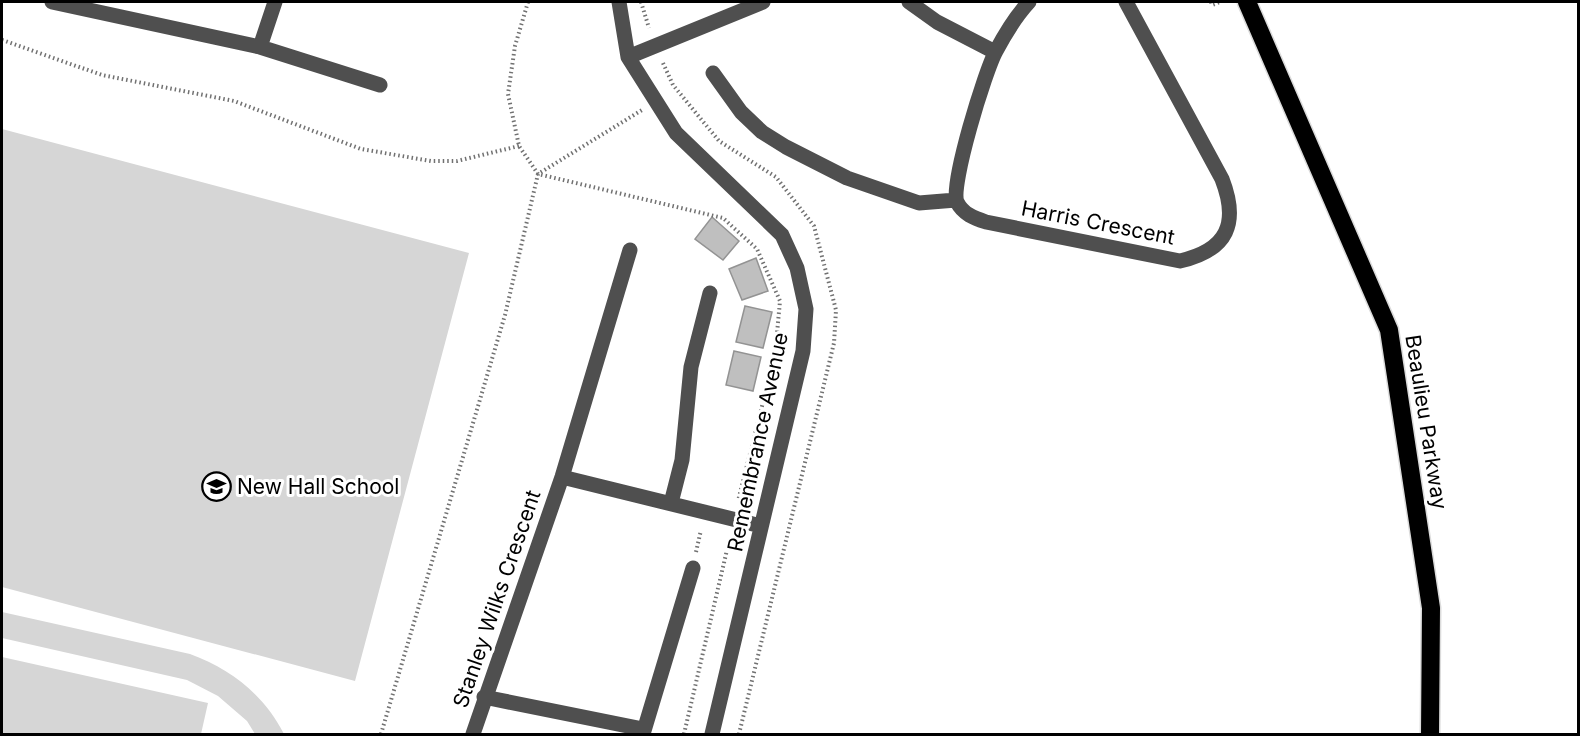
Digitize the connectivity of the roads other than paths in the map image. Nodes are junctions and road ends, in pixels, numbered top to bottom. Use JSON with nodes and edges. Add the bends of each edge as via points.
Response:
{"nodes":[{"id":1,"x":55,"y":2,"type":"edge"},
{"id":2,"x":275,"y":2,"type":"edge"},
{"id":3,"x":619,"y":2,"type":"edge"},
{"id":4,"x":763,"y":2,"type":"edge"},
{"id":5,"x":909,"y":2,"type":"edge"},
{"id":6,"x":1029,"y":2,"type":"edge"},
{"id":7,"x":1126,"y":2,"type":"edge"},
{"id":8,"x":1247,"y":2,"type":"edge"},
{"id":9,"x":261,"y":47,"type":"junction"},
{"id":10,"x":995,"y":52,"type":"junction"},
{"id":11,"x":628,"y":57,"type":"junction"},
{"id":12,"x":713,"y":73,"type":"dead end"},
{"id":13,"x":380,"y":85,"type":"dead end"},
{"id":14,"x":956,"y":200,"type":"junction"},
{"id":15,"x":630,"y":250,"type":"dead end"},
{"id":16,"x":710,"y":292,"type":"dead end"},
{"id":17,"x":562,"y":477,"type":"junction"},
{"id":18,"x":671,"y":503,"type":"junction"},
{"id":19,"x":761,"y":526,"type":"junction"},
{"id":20,"x":693,"y":568,"type":"road end"},
{"id":21,"x":484,"y":697,"type":"junction"},
{"id":22,"x":643,"y":732,"type":"edge"},
{"id":23,"x":473,"y":735,"type":"edge"},
{"id":24,"x":712,"y":735,"type":"edge"},
{"id":25,"x":1430,"y":735,"type":"edge"}],
"edges":[{"from":1,"to":9,"type":"street"},
{"from":2,"to":9,"type":"street"},
{"from":3,"to":11,"type":"street","name":"Remembrance Avenue"},
{"from":4,"to":11,"type":"street"},
{"from":5,"to":10,"type":"street","via":[[937,22]]},
{"from":6,"to":10,"type":"street"},
{"from":7,"to":14,"type":"street","name":"Harris Crescent","via":[[1231,201],[1223,237],[1214,249],[1180,261],[986,222],[964,212]]},
{"from":8,"to":25,"type":"highway","name":"Beaulieu Parkway","via":[[1389,330],[1431,608]]},
{"from":9,"to":13,"type":"street"},
{"from":10,"to":14,"type":"street","via":[[979,94]]},
{"from":11,"to":19,"type":"street","name":"Remembrance Avenue","via":[[676,133],[783,235],[797,268],[806,309],[803,351]]},
{"from":12,"to":14,"type":"street","via":[[741,112],[786,147],[847,177],[920,203]]},
{"from":15,"to":17,"type":"street","name":"Stanley Wilks Crescent"},
{"from":16,"to":18,"type":"street","via":[[691,367],[682,460]]},
{"from":17,"to":18,"type":"street","name":"Stanley Wilks Crescent"},
{"from":17,"to":21,"type":"street","name":"Stanley Wilks Crescent"},
{"from":18,"to":19,"type":"street","name":"Stanley Wilks Crescent"},
{"from":19,"to":24,"type":"street","name":"Remembrance Avenue"},
{"from":20,"to":22,"type":"street"},
{"from":21,"to":22,"type":"street"},
{"from":21,"to":23,"type":"street","name":"Stanley Wilks Crescent"}]}
